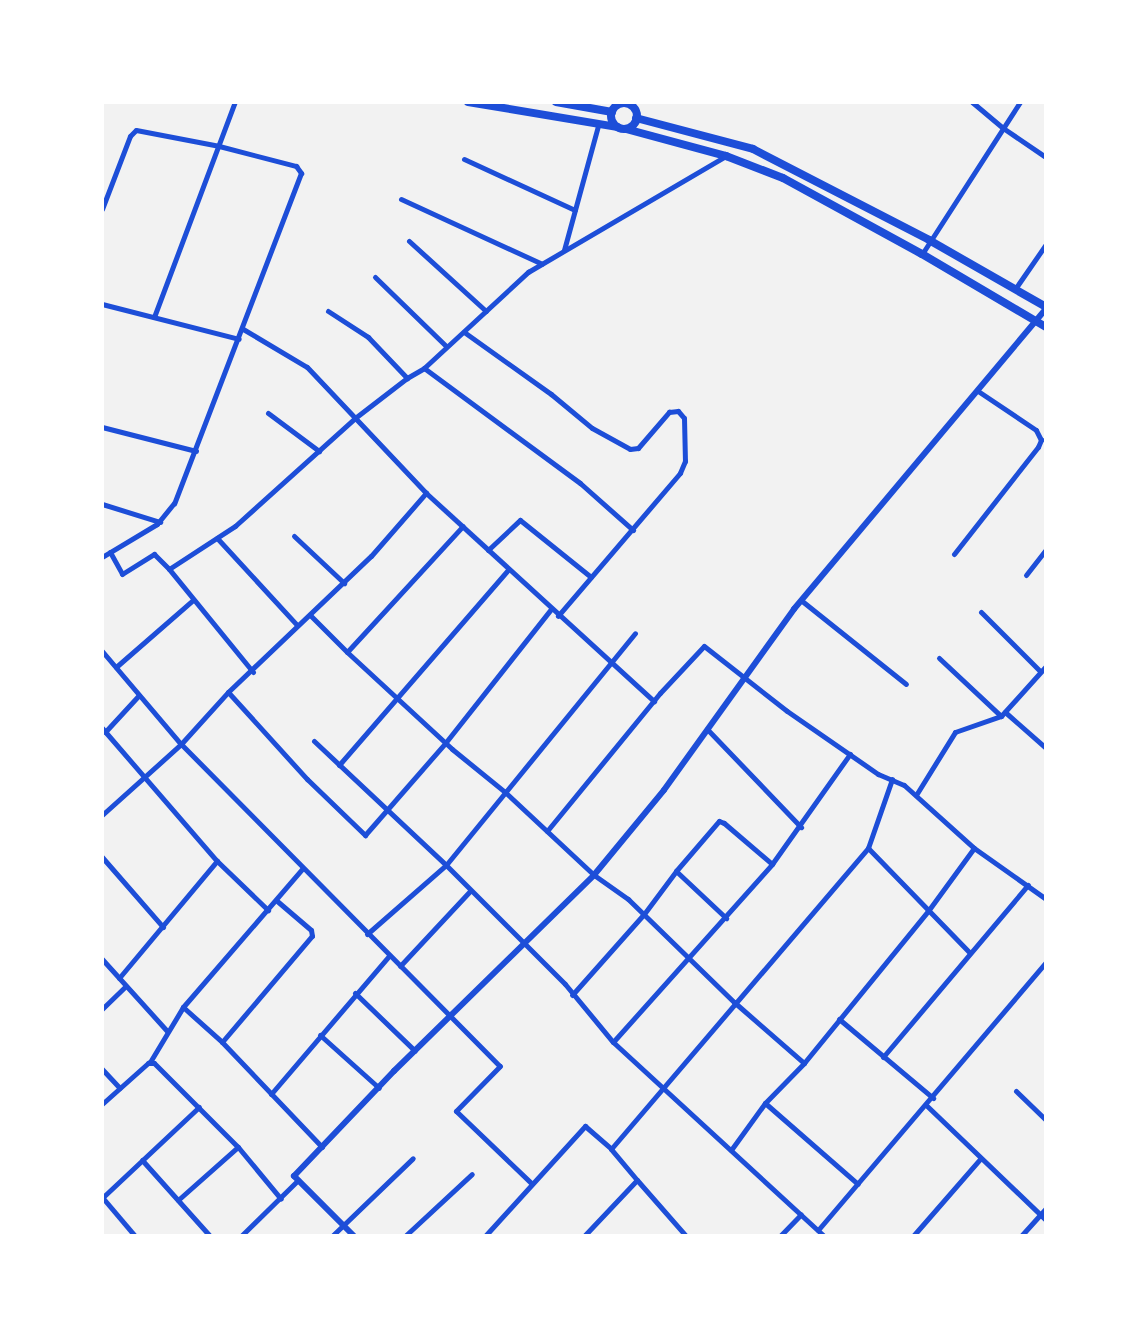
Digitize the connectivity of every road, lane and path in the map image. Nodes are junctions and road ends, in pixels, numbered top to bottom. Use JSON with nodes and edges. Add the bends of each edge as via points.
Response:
{"nodes":[{"id":1,"x":235,"y":102,"type":"edge"},
{"id":2,"x":468,"y":102,"type":"edge"},
{"id":3,"x":556,"y":102,"type":"edge"},
{"id":4,"x":972,"y":102,"type":"edge"},
{"id":5,"x":1020,"y":102,"type":"edge"},
{"id":6,"x":625,"y":103,"type":"edge"},
{"id":7,"x":612,"y":112,"type":"junction"},
{"id":8,"x":636,"y":118,"type":"junction"},
{"id":9,"x":598,"y":126,"type":"junction"},
{"id":10,"x":622,"y":128,"type":"junction"},
{"id":11,"x":1003,"y":128,"type":"junction"},
{"id":12,"x":219,"y":146,"type":"junction"},
{"id":13,"x":726,"y":156,"type":"junction"},
{"id":14,"x":1044,"y":156,"type":"dead end"},
{"id":15,"x":464,"y":159,"type":"dead end"},
{"id":16,"x":401,"y":199,"type":"dead end"},
{"id":17,"x":102,"y":209,"type":"edge"},
{"id":18,"x":575,"y":210,"type":"junction"},
{"id":19,"x":929,"y":240,"type":"junction"},
{"id":20,"x":409,"y":241,"type":"dead end"},
{"id":21,"x":1046,"y":244,"type":"edge"},
{"id":22,"x":564,"y":250,"type":"junction"},
{"id":23,"x":922,"y":254,"type":"junction"},
{"id":24,"x":542,"y":264,"type":"junction"},
{"id":25,"x":971,"y":264,"type":"junction"},
{"id":26,"x":375,"y":277,"type":"dead end"},
{"id":27,"x":964,"y":278,"type":"junction"},
{"id":28,"x":1014,"y":289,"type":"junction"},
{"id":29,"x":102,"y":304,"type":"edge"},
{"id":30,"x":1046,"y":308,"type":"edge"},
{"id":31,"x":328,"y":311,"type":"dead end"},
{"id":32,"x":486,"y":311,"type":"junction"},
{"id":33,"x":154,"y":317,"type":"junction"},
{"id":34,"x":1037,"y":322,"type":"junction"},
{"id":35,"x":1046,"y":327,"type":"edge"},
{"id":36,"x":243,"y":329,"type":"junction"},
{"id":37,"x":464,"y":333,"type":"junction"},
{"id":38,"x":239,"y":339,"type":"junction"},
{"id":39,"x":446,"y":346,"type":"junction"},
{"id":40,"x":424,"y":368,"type":"junction"},
{"id":41,"x":407,"y":378,"type":"junction"},
{"id":42,"x":978,"y":391,"type":"junction"},
{"id":43,"x":268,"y":413,"type":"dead end"},
{"id":44,"x":355,"y":418,"type":"junction"},
{"id":45,"x":102,"y":427,"type":"edge"},
{"id":46,"x":196,"y":451,"type":"junction"},
{"id":47,"x":319,"y":451,"type":"junction"},
{"id":48,"x":426,"y":493,"type":"junction"},
{"id":49,"x":102,"y":504,"type":"edge"},
{"id":50,"x":160,"y":522,"type":"junction"},
{"id":51,"x":463,"y":526,"type":"junction"},
{"id":52,"x":633,"y":530,"type":"junction"},
{"id":53,"x":294,"y":536,"type":"dead end"},
{"id":54,"x":217,"y":538,"type":"junction"},
{"id":55,"x":1046,"y":549,"type":"edge"},
{"id":56,"x":488,"y":550,"type":"junction"},
{"id":57,"x":954,"y":554,"type":"dead end"},
{"id":58,"x":111,"y":555,"type":"junction"},
{"id":59,"x":102,"y":557,"type":"edge"},
{"id":60,"x":169,"y":569,"type":"junction"},
{"id":61,"x":509,"y":569,"type":"junction"},
{"id":62,"x":1026,"y":575,"type":"dead end"},
{"id":63,"x":591,"y":577,"type":"junction"},
{"id":64,"x":344,"y":583,"type":"junction"},
{"id":65,"x":192,"y":601,"type":"junction"},
{"id":66,"x":802,"y":601,"type":"junction"},
{"id":67,"x":551,"y":609,"type":"junction"},
{"id":68,"x":981,"y":612,"type":"dead end"},
{"id":69,"x":310,"y":615,"type":"junction"},
{"id":70,"x":558,"y":616,"type":"junction"},
{"id":71,"x":297,"y":625,"type":"junction"},
{"id":72,"x":635,"y":633,"type":"dead end"},
{"id":73,"x":102,"y":651,"type":"edge"},
{"id":74,"x":346,"y":652,"type":"junction"},
{"id":75,"x":939,"y":658,"type":"dead end"},
{"id":76,"x":609,"y":662,"type":"junction"},
{"id":77,"x":1046,"y":666,"type":"edge"},
{"id":78,"x":116,"y":667,"type":"junction"},
{"id":79,"x":1040,"y":671,"type":"junction"},
{"id":80,"x":253,"y":672,"type":"junction"},
{"id":81,"x":745,"y":676,"type":"junction"},
{"id":82,"x":906,"y":684,"type":"dead end"},
{"id":83,"x":228,"y":692,"type":"junction"},
{"id":84,"x":139,"y":695,"type":"junction"},
{"id":85,"x":397,"y":698,"type":"junction"},
{"id":86,"x":654,"y":701,"type":"junction"},
{"id":87,"x":1003,"y":714,"type":"junction"},
{"id":88,"x":707,"y":729,"type":"junction"},
{"id":89,"x":104,"y":730,"type":"edge"},
{"id":90,"x":314,"y":741,"type":"dead end"},
{"id":91,"x":446,"y":742,"type":"junction"},
{"id":92,"x":181,"y":744,"type":"junction"},
{"id":93,"x":1046,"y":748,"type":"edge"},
{"id":94,"x":850,"y":754,"type":"junction"},
{"id":95,"x":339,"y":765,"type":"junction"},
{"id":96,"x":144,"y":777,"type":"junction"},
{"id":97,"x":892,"y":779,"type":"junction"},
{"id":98,"x":505,"y":792,"type":"junction"},
{"id":99,"x":916,"y":795,"type":"junction"},
{"id":100,"x":388,"y":809,"type":"junction"},
{"id":101,"x":102,"y":815,"type":"edge"},
{"id":102,"x":801,"y":827,"type":"junction"},
{"id":103,"x":547,"y":831,"type":"junction"},
{"id":104,"x":868,"y":848,"type":"junction"},
{"id":105,"x":974,"y":848,"type":"junction"},
{"id":106,"x":102,"y":857,"type":"edge"},
{"id":107,"x":217,"y":861,"type":"junction"},
{"id":108,"x":772,"y":864,"type":"junction"},
{"id":109,"x":446,"y":866,"type":"junction"},
{"id":110,"x":302,"y":869,"type":"junction"},
{"id":111,"x":675,"y":871,"type":"junction"},
{"id":112,"x":594,"y":875,"type":"junction"},
{"id":113,"x":1028,"y":885,"type":"junction"},
{"id":114,"x":470,"y":891,"type":"junction"},
{"id":115,"x":1046,"y":899,"type":"edge"},
{"id":116,"x":277,"y":901,"type":"junction"},
{"id":117,"x":268,"y":909,"type":"junction"},
{"id":118,"x":928,"y":911,"type":"junction"},
{"id":119,"x":644,"y":914,"type":"junction"},
{"id":120,"x":726,"y":918,"type":"junction"},
{"id":121,"x":163,"y":927,"type":"junction"},
{"id":122,"x":367,"y":934,"type":"junction"},
{"id":123,"x":525,"y":943,"type":"junction"},
{"id":124,"x":970,"y":953,"type":"junction"},
{"id":125,"x":389,"y":956,"type":"junction"},
{"id":126,"x":690,"y":958,"type":"junction"},
{"id":127,"x":102,"y":959,"type":"edge"},
{"id":128,"x":1046,"y":962,"type":"edge"},
{"id":129,"x":400,"y":966,"type":"junction"},
{"id":130,"x":119,"y":978,"type":"junction"},
{"id":131,"x":126,"y":986,"type":"junction"},
{"id":132,"x":355,"y":993,"type":"junction"},
{"id":133,"x":572,"y":995,"type":"junction"},
{"id":134,"x":734,"y":1002,"type":"junction"},
{"id":135,"x":183,"y":1007,"type":"junction"},
{"id":136,"x":102,"y":1009,"type":"edge"},
{"id":137,"x":449,"y":1016,"type":"junction"},
{"id":138,"x":839,"y":1019,"type":"junction"},
{"id":139,"x":167,"y":1031,"type":"junction"},
{"id":140,"x":320,"y":1035,"type":"junction"},
{"id":141,"x":222,"y":1042,"type":"junction"},
{"id":142,"x":612,"y":1042,"type":"junction"},
{"id":143,"x":415,"y":1051,"type":"junction"},
{"id":144,"x":883,"y":1057,"type":"junction"},
{"id":145,"x":150,"y":1062,"type":"junction"},
{"id":146,"x":804,"y":1063,"type":"junction"},
{"id":147,"x":102,"y":1069,"type":"edge"},
{"id":148,"x":120,"y":1088,"type":"junction"},
{"id":149,"x":379,"y":1088,"type":"junction"},
{"id":150,"x":663,"y":1090,"type":"junction"},
{"id":151,"x":1016,"y":1091,"type":"dead end"},
{"id":152,"x":271,"y":1094,"type":"junction"},
{"id":153,"x":933,"y":1098,"type":"junction"},
{"id":154,"x":102,"y":1104,"type":"edge"},
{"id":155,"x":765,"y":1104,"type":"junction"},
{"id":156,"x":926,"y":1105,"type":"junction"},
{"id":157,"x":199,"y":1107,"type":"junction"},
{"id":158,"x":1045,"y":1116,"type":"edge"},
{"id":159,"x":238,"y":1147,"type":"junction"},
{"id":160,"x":322,"y":1147,"type":"junction"},
{"id":161,"x":611,"y":1149,"type":"junction"},
{"id":162,"x":730,"y":1150,"type":"junction"},
{"id":163,"x":413,"y":1158,"type":"dead end"},
{"id":164,"x":980,"y":1159,"type":"junction"},
{"id":165,"x":142,"y":1160,"type":"junction"},
{"id":166,"x":472,"y":1174,"type":"dead end"},
{"id":167,"x":298,"y":1180,"type":"junction"},
{"id":168,"x":637,"y":1180,"type":"junction"},
{"id":169,"x":532,"y":1184,"type":"junction"},
{"id":170,"x":858,"y":1184,"type":"junction"},
{"id":171,"x":102,"y":1197,"type":"edge"},
{"id":172,"x":281,"y":1199,"type":"junction"},
{"id":173,"x":178,"y":1200,"type":"junction"},
{"id":174,"x":1046,"y":1208,"type":"edge"},
{"id":175,"x":801,"y":1214,"type":"junction"},
{"id":176,"x":1040,"y":1214,"type":"junction"},
{"id":177,"x":1046,"y":1220,"type":"edge"},
{"id":178,"x":343,"y":1225,"type":"junction"},
{"id":179,"x":818,"y":1230,"type":"junction"},
{"id":180,"x":682,"y":1235,"type":"edge"},
{"id":181,"x":135,"y":1236,"type":"edge"},
{"id":182,"x":210,"y":1236,"type":"edge"},
{"id":183,"x":241,"y":1236,"type":"edge"},
{"id":184,"x":332,"y":1236,"type":"edge"},
{"id":185,"x":354,"y":1236,"type":"edge"},
{"id":186,"x":405,"y":1236,"type":"edge"},
{"id":187,"x":484,"y":1236,"type":"edge"},
{"id":188,"x":584,"y":1236,"type":"edge"},
{"id":189,"x":780,"y":1236,"type":"edge"},
{"id":190,"x":824,"y":1236,"type":"edge"},
{"id":191,"x":913,"y":1236,"type":"edge"},
{"id":192,"x":1021,"y":1236,"type":"edge"}],
"edges":[{"from":1,"to":12,"type":"street"},
{"from":2,"to":9,"type":"highway"},
{"from":3,"to":7,"type":"highway"},
{"from":4,"to":11,"type":"street"},
{"from":5,"to":11,"type":"street"},
{"from":6,"to":7,"type":"highway"},
{"from":6,"to":8,"type":"highway","via":[[635,110]]},
{"from":7,"to":10,"type":"highway","via":[[612,121]]},
{"from":8,"to":10,"type":"highway","via":[[633,125]]},
{"from":8,"to":19,"type":"highway","via":[[753,149]]},
{"from":9,"to":10,"type":"highway"},
{"from":9,"to":18,"type":"street"},
{"from":10,"to":13,"type":"highway"},
{"from":11,"to":14,"type":"street"},
{"from":11,"to":19,"type":"street"},
{"from":12,"to":17,"type":"street","via":[[134,131]]},
{"from":12,"to":33,"type":"street"},
{"from":12,"to":36,"type":"street","via":[[296,166],[301,173]]},
{"from":13,"to":22,"type":"street"},
{"from":13,"to":23,"type":"highway","via":[[783,178]]},
{"from":15,"to":18,"type":"street"},
{"from":16,"to":24,"type":"street"},
{"from":18,"to":22,"type":"street"},
{"from":19,"to":23,"type":"street"},
{"from":19,"to":25,"type":"highway"},
{"from":20,"to":32,"type":"street"},
{"from":21,"to":28,"type":"street"},
{"from":22,"to":24,"type":"street"},
{"from":23,"to":27,"type":"highway"},
{"from":24,"to":32,"type":"street"},
{"from":25,"to":27,"type":"highway"},
{"from":25,"to":28,"type":"highway"},
{"from":26,"to":39,"type":"street"},
{"from":27,"to":34,"type":"highway"},
{"from":28,"to":30,"type":"highway"},
{"from":29,"to":33,"type":"street"},
{"from":30,"to":34,"type":"street"},
{"from":31,"to":41,"type":"street","via":[[368,337]]},
{"from":32,"to":37,"type":"street"},
{"from":33,"to":38,"type":"street"},
{"from":34,"to":35,"type":"highway"},
{"from":34,"to":42,"type":"street"},
{"from":36,"to":38,"type":"street"},
{"from":36,"to":44,"type":"street","via":[[307,367]]},
{"from":37,"to":39,"type":"street"},
{"from":37,"to":52,"type":"street","via":[[592,428],[630,449],[638,448],[669,412],[682,414],[683,467]]},
{"from":38,"to":46,"type":"street"},
{"from":39,"to":40,"type":"street"},
{"from":40,"to":41,"type":"street"},
{"from":40,"to":52,"type":"street","via":[[580,483]]},
{"from":41,"to":44,"type":"street"},
{"from":42,"to":57,"type":"street","via":[[1036,430],[1041,440]]},
{"from":42,"to":66,"type":"street"},
{"from":43,"to":47,"type":"street"},
{"from":44,"to":47,"type":"street"},
{"from":44,"to":48,"type":"street"},
{"from":45,"to":46,"type":"street"},
{"from":46,"to":50,"type":"street","via":[[174,503]]},
{"from":47,"to":54,"type":"street"},
{"from":48,"to":51,"type":"street"},
{"from":48,"to":64,"type":"street"},
{"from":49,"to":50,"type":"street"},
{"from":50,"to":58,"type":"street"},
{"from":51,"to":56,"type":"street"},
{"from":51,"to":74,"type":"street"},
{"from":52,"to":63,"type":"street"},
{"from":53,"to":64,"type":"street"},
{"from":54,"to":60,"type":"street"},
{"from":54,"to":71,"type":"street"},
{"from":55,"to":62,"type":"street"},
{"from":56,"to":61,"type":"street"},
{"from":56,"to":63,"type":"street","via":[[520,520]]},
{"from":58,"to":59,"type":"street"},
{"from":58,"to":60,"type":"street","via":[[122,574],[154,554]]},
{"from":60,"to":65,"type":"street"},
{"from":61,"to":67,"type":"street"},
{"from":61,"to":85,"type":"street"},
{"from":63,"to":70,"type":"street"},
{"from":64,"to":69,"type":"street"},
{"from":65,"to":78,"type":"street"},
{"from":65,"to":80,"type":"street"},
{"from":66,"to":81,"type":"street"},
{"from":66,"to":82,"type":"street"},
{"from":67,"to":70,"type":"street"},
{"from":67,"to":91,"type":"street"},
{"from":68,"to":79,"type":"street"},
{"from":69,"to":71,"type":"street"},
{"from":69,"to":74,"type":"street"},
{"from":70,"to":76,"type":"street"},
{"from":71,"to":80,"type":"street"},
{"from":72,"to":76,"type":"street"},
{"from":73,"to":78,"type":"street"},
{"from":74,"to":85,"type":"street"},
{"from":75,"to":87,"type":"street"},
{"from":76,"to":86,"type":"street"},
{"from":76,"to":98,"type":"street"},
{"from":77,"to":79,"type":"street"},
{"from":78,"to":84,"type":"street"},
{"from":79,"to":87,"type":"street"},
{"from":80,"to":83,"type":"street"},
{"from":81,"to":86,"type":"street","via":[[704,646]]},
{"from":81,"to":88,"type":"street"},
{"from":81,"to":94,"type":"street","via":[[787,711]]},
{"from":83,"to":92,"type":"street"},
{"from":83,"to":100,"type":"street","via":[[307,779],[365,835]]},
{"from":84,"to":89,"type":"street"},
{"from":84,"to":92,"type":"street"},
{"from":85,"to":91,"type":"street"},
{"from":85,"to":95,"type":"street"},
{"from":86,"to":103,"type":"street"},
{"from":87,"to":93,"type":"street"},
{"from":87,"to":99,"type":"street","via":[[955,732]]},
{"from":88,"to":102,"type":"street"},
{"from":88,"to":112,"type":"street","via":[[664,790]]},
{"from":89,"to":96,"type":"street"},
{"from":90,"to":95,"type":"street"},
{"from":91,"to":98,"type":"street"},
{"from":91,"to":100,"type":"street"},
{"from":92,"to":96,"type":"street"},
{"from":92,"to":110,"type":"street"},
{"from":94,"to":97,"type":"street"},
{"from":94,"to":102,"type":"street"},
{"from":95,"to":100,"type":"street"},
{"from":96,"to":101,"type":"street"},
{"from":96,"to":107,"type":"street"},
{"from":97,"to":99,"type":"street"},
{"from":97,"to":104,"type":"street"},
{"from":98,"to":103,"type":"street"},
{"from":98,"to":109,"type":"street"},
{"from":99,"to":105,"type":"street"},
{"from":100,"to":109,"type":"street"},
{"from":102,"to":108,"type":"street"},
{"from":103,"to":112,"type":"street"},
{"from":104,"to":118,"type":"street"},
{"from":104,"to":134,"type":"street"},
{"from":105,"to":113,"type":"street"},
{"from":105,"to":118,"type":"street"},
{"from":106,"to":121,"type":"street"},
{"from":107,"to":117,"type":"street"},
{"from":107,"to":121,"type":"street"},
{"from":108,"to":111,"type":"street","via":[[719,822]]},
{"from":108,"to":120,"type":"street"},
{"from":109,"to":114,"type":"street"},
{"from":109,"to":122,"type":"street"},
{"from":110,"to":116,"type":"street"},
{"from":110,"to":122,"type":"street"},
{"from":111,"to":119,"type":"street"},
{"from":111,"to":120,"type":"street"},
{"from":112,"to":119,"type":"street"},
{"from":112,"to":123,"type":"street"},
{"from":113,"to":115,"type":"street"},
{"from":113,"to":124,"type":"street"},
{"from":114,"to":123,"type":"street"},
{"from":114,"to":129,"type":"street"},
{"from":116,"to":117,"type":"street"},
{"from":116,"to":141,"type":"street","via":[[312,936]]},
{"from":117,"to":135,"type":"street"},
{"from":118,"to":124,"type":"street"},
{"from":118,"to":138,"type":"street"},
{"from":119,"to":126,"type":"street"},
{"from":119,"to":133,"type":"street"},
{"from":120,"to":126,"type":"street"},
{"from":121,"to":130,"type":"street"},
{"from":122,"to":125,"type":"street"},
{"from":123,"to":133,"type":"street"},
{"from":123,"to":137,"type":"street"},
{"from":124,"to":144,"type":"street"},
{"from":125,"to":129,"type":"street"},
{"from":125,"to":132,"type":"street"},
{"from":126,"to":134,"type":"street"},
{"from":126,"to":142,"type":"street"},
{"from":127,"to":130,"type":"street"},
{"from":128,"to":153,"type":"street"},
{"from":129,"to":137,"type":"street"},
{"from":130,"to":131,"type":"street"},
{"from":131,"to":136,"type":"street"},
{"from":131,"to":139,"type":"street"},
{"from":132,"to":140,"type":"street"},
{"from":132,"to":143,"type":"street"},
{"from":133,"to":142,"type":"street"},
{"from":134,"to":146,"type":"street"},
{"from":134,"to":150,"type":"street"},
{"from":135,"to":139,"type":"street"},
{"from":135,"to":141,"type":"street"},
{"from":137,"to":143,"type":"street"},
{"from":137,"to":169,"type":"street","via":[[500,1066],[456,1111]]},
{"from":138,"to":144,"type":"street"},
{"from":138,"to":146,"type":"street"},
{"from":139,"to":145,"type":"street"},
{"from":140,"to":149,"type":"street"},
{"from":140,"to":152,"type":"street"},
{"from":141,"to":152,"type":"street"},
{"from":142,"to":150,"type":"street"},
{"from":143,"to":149,"type":"street"},
{"from":144,"to":153,"type":"street"},
{"from":145,"to":148,"type":"street"},
{"from":145,"to":157,"type":"street"},
{"from":146,"to":155,"type":"street"},
{"from":147,"to":148,"type":"street"},
{"from":148,"to":154,"type":"street"},
{"from":149,"to":160,"type":"street"},
{"from":150,"to":161,"type":"street"},
{"from":150,"to":162,"type":"street"},
{"from":151,"to":158,"type":"street"},
{"from":152,"to":160,"type":"street"},
{"from":153,"to":156,"type":"street"},
{"from":155,"to":162,"type":"street"},
{"from":155,"to":170,"type":"street"},
{"from":156,"to":164,"type":"street"},
{"from":156,"to":170,"type":"street"},
{"from":157,"to":159,"type":"street"},
{"from":157,"to":165,"type":"street"},
{"from":159,"to":172,"type":"street"},
{"from":159,"to":173,"type":"street"},
{"from":160,"to":167,"type":"street","via":[[294,1176]]},
{"from":161,"to":168,"type":"street"},
{"from":161,"to":169,"type":"street","via":[[585,1126]]},
{"from":162,"to":175,"type":"street"},
{"from":163,"to":178,"type":"street"},
{"from":164,"to":176,"type":"street"},
{"from":164,"to":191,"type":"street"},
{"from":165,"to":171,"type":"street"},
{"from":165,"to":173,"type":"street"},
{"from":166,"to":186,"type":"street"},
{"from":167,"to":172,"type":"street"},
{"from":167,"to":178,"type":"street"},
{"from":168,"to":180,"type":"street"},
{"from":168,"to":188,"type":"street"},
{"from":169,"to":187,"type":"street"},
{"from":170,"to":179,"type":"street"},
{"from":171,"to":181,"type":"street"},
{"from":172,"to":183,"type":"street"},
{"from":173,"to":182,"type":"street"},
{"from":174,"to":176,"type":"street"},
{"from":175,"to":179,"type":"street"},
{"from":175,"to":189,"type":"street"},
{"from":176,"to":177,"type":"street"},
{"from":176,"to":192,"type":"street"},
{"from":178,"to":184,"type":"street"},
{"from":178,"to":185,"type":"street"},
{"from":179,"to":190,"type":"street"}]}
